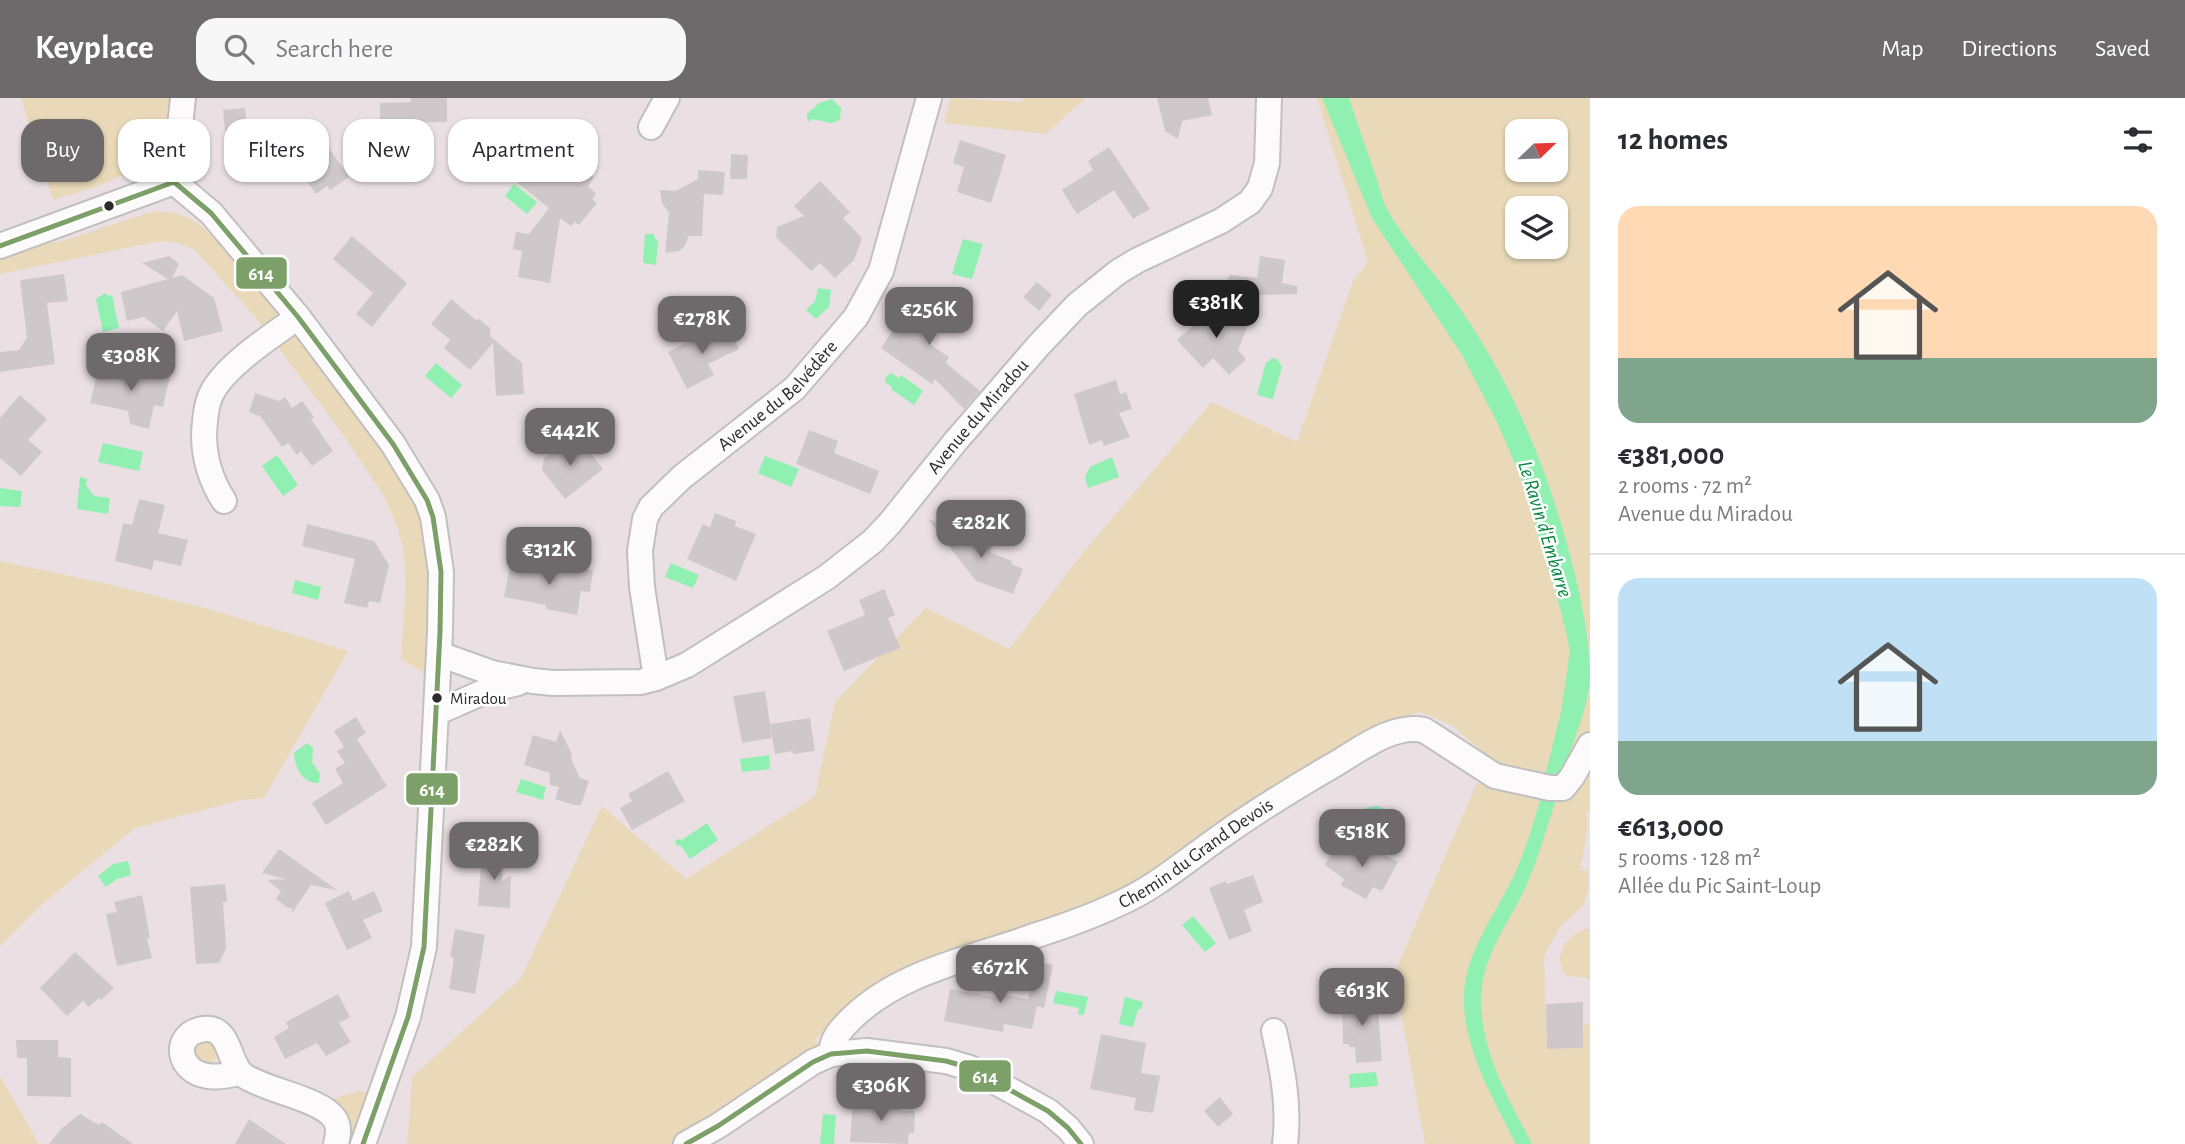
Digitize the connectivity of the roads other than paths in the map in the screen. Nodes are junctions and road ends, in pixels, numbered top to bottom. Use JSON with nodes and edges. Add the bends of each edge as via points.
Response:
{"nodes":[{"id":1,"x":183,"y":98,"type":"edge"},
{"id":2,"x":667,"y":98,"type":"edge"},
{"id":3,"x":929,"y":98,"type":"edge"},
{"id":4,"x":1269,"y":98,"type":"edge"},
{"id":5,"x":181,"y":119,"type":"edge"},
{"id":6,"x":651,"y":127,"type":"dead end"},
{"id":7,"x":174,"y":182,"type":"joint"},
{"id":8,"x":0,"y":246,"type":"edge"},
{"id":9,"x":298,"y":317,"type":"junction"},
{"id":10,"x":224,"y":501,"type":"dead end"},
{"id":11,"x":439,"y":654,"type":"junction"},
{"id":12,"x":656,"y":678,"type":"junction"},
{"id":13,"x":533,"y":681,"type":"junction"},
{"id":14,"x":436,"y":713,"type":"junction"},
{"id":15,"x":1590,"y":745,"type":"edge"},
{"id":16,"x":1274,"y":1031,"type":"dead end"},
{"id":17,"x":831,"y":1054,"type":"junction"},
{"id":18,"x":239,"y":1073,"type":"dead end"},
{"id":19,"x":376,"y":1110,"type":"junction"},
{"id":20,"x":336,"y":1144,"type":"edge"},
{"id":21,"x":363,"y":1144,"type":"edge"},
{"id":22,"x":383,"y":1144,"type":"edge"},
{"id":23,"x":686,"y":1144,"type":"edge"},
{"id":24,"x":1081,"y":1144,"type":"edge"},
{"id":25,"x":1285,"y":1144,"type":"edge"}],
"edges":[{"from":1,"to":5,"type":"street"},
{"from":2,"to":6,"type":"street"},
{"from":3,"to":12,"type":"street","name":"Avenue du Belvédère","via":[[881,271],[856,317],[795,388],[682,477],[645,519],[640,551],[642,587]]},
{"from":4,"to":12,"type":"street","name":"Avenue du Miradou","via":[[1267,163],[1260,188],[1250,202],[1221,221],[1138,260],[1096,288],[1039,345],[873,541],[827,577],[687,665]]},
{"from":7,"to":8,"type":"street"},
{"from":7,"to":9,"type":"street","via":[[211,213]]},
{"from":9,"to":10,"type":"street","via":[[234,366],[209,398],[205,451]]},
{"from":9,"to":11,"type":"street","via":[[393,444],[427,500],[439,553]]},
{"from":11,"to":13,"type":"street","name":"Avenue du Miradou","via":[[492,673]]},
{"from":11,"to":14,"type":"street"},
{"from":12,"to":13,"type":"street","name":"Avenue du Miradou","via":[[626,683]]},
{"from":13,"to":14,"type":"street","name":"Avenue du Miradou","via":[[500,685]]},
{"from":14,"to":19,"type":"street","via":[[423,954],[408,1017]]},
{"from":15,"to":17,"type":"street","name":"Chemin du Grand Devois","via":[[1563,788],[1549,788],[1495,776],[1424,730],[1397,731],[1261,808],[1133,897],[900,984],[858,1012],[838,1032]]},
{"from":16,"to":25,"type":"street","via":[[1286,1107]]},
{"from":17,"to":23,"type":"street"},
{"from":17,"to":24,"type":"street","via":[[867,1051],[970,1068],[1048,1111]]},
{"from":18,"to":20,"type":"street","via":[[326,1110],[338,1125]]},
{"from":19,"to":21,"type":"street"},
{"from":19,"to":22,"type":"street","via":[[383,1122]]}]}
